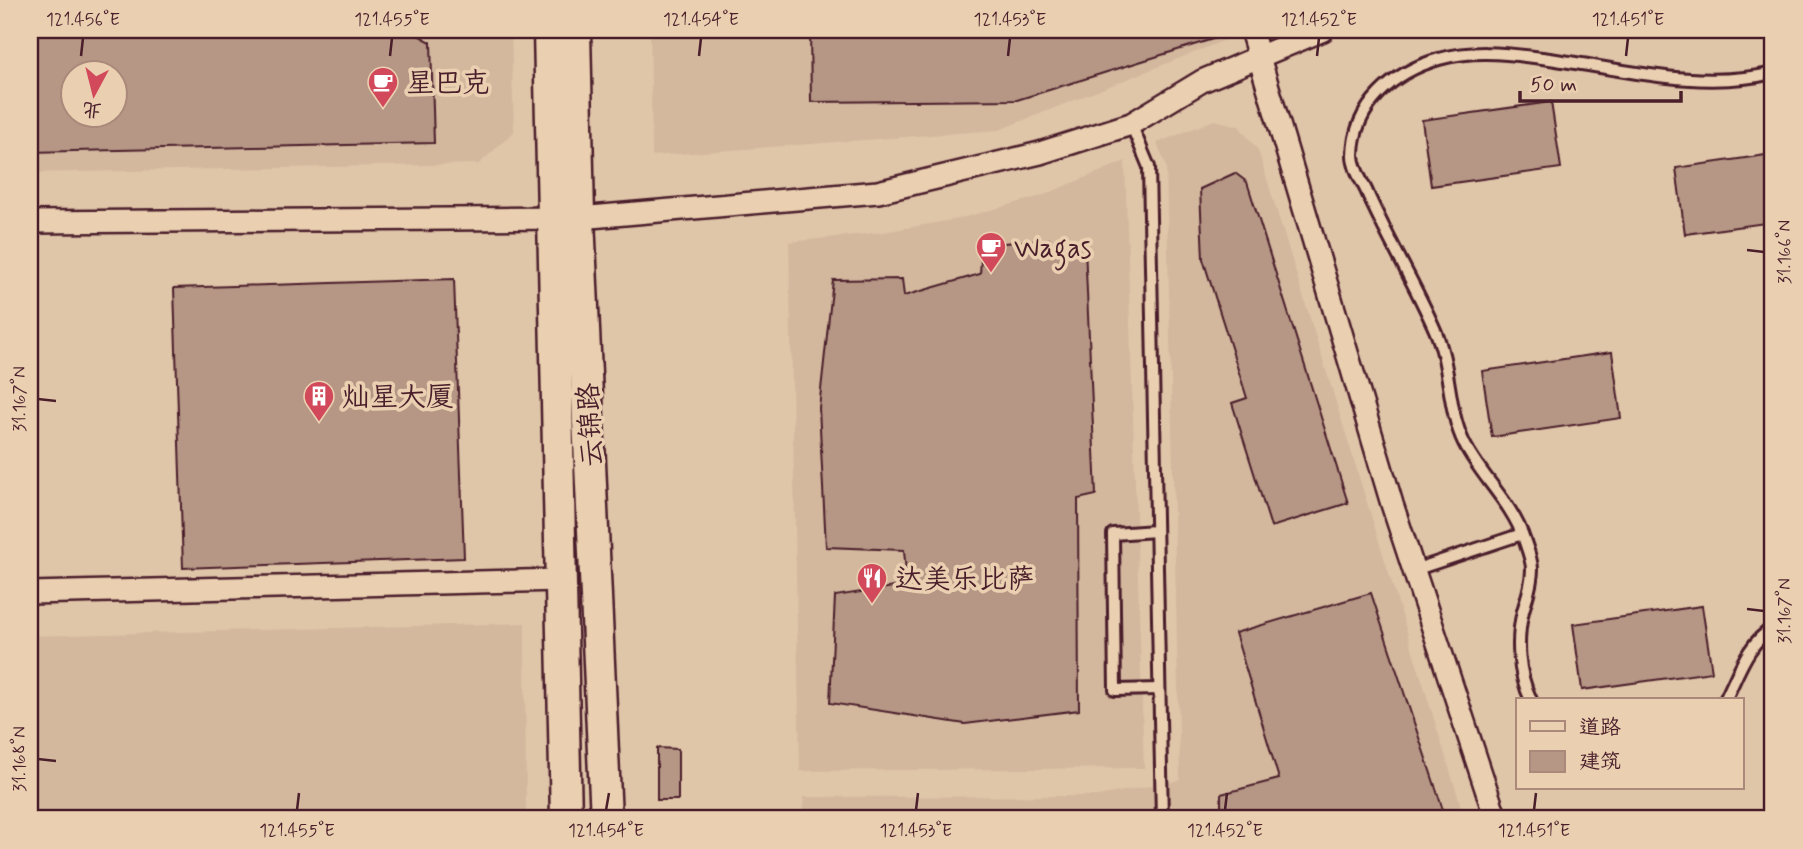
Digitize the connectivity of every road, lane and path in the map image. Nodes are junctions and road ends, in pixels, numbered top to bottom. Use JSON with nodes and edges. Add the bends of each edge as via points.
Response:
{"nodes":[{"id":1,"x":549,"y":30,"type":"edge"},
{"id":2,"x":575,"y":30,"type":"edge"},
{"id":3,"x":1251,"y":30,"type":"edge"},
{"id":4,"x":1323,"y":30,"type":"edge"},
{"id":5,"x":1258,"y":56,"type":"junction"},
{"id":6,"x":1773,"y":73,"type":"edge"},
{"id":7,"x":1132,"y":124,"type":"junction"},
{"id":8,"x":566,"y":218,"type":"junction"},
{"id":9,"x":30,"y":222,"type":"edge"},
{"id":10,"x":1156,"y":531,"type":"junction"},
{"id":11,"x":1522,"y":534,"type":"junction"},
{"id":12,"x":1414,"y":570,"type":"junction"},
{"id":13,"x":561,"y":580,"type":"junction"},
{"id":14,"x":30,"y":593,"type":"edge"},
{"id":15,"x":1773,"y":628,"type":"edge"},
{"id":16,"x":1159,"y":689,"type":"junction"},
{"id":17,"x":1530,"y":698,"type":"edge"},
{"id":18,"x":1726,"y":698,"type":"edge"},
{"id":19,"x":566,"y":819,"type":"edge"},
{"id":20,"x":606,"y":819,"type":"edge"},
{"id":21,"x":1162,"y":819,"type":"edge"},
{"id":22,"x":1496,"y":819,"type":"edge"}],
"edges":[{"from":1,"to":8,"type":"main road","name":"云锦路"},
{"from":2,"to":8,"type":"main road","name":"云锦路"},
{"from":3,"to":5,"type":"street"},
{"from":4,"to":5,"type":"street"},
{"from":5,"to":7,"type":"street","via":[[1202,81]]},
{"from":5,"to":12,"type":"street"},
{"from":6,"to":11,"type":"lane","via":[[1750,79],[1688,80],[1476,52],[1440,58],[1405,71],[1379,92],[1362,116],[1353,159],[1436,332],[1463,442]]},
{"from":7,"to":8,"type":"street","via":[[1041,153],[878,192]]},
{"from":7,"to":10,"type":"lane","via":[[1149,167]]},
{"from":8,"to":9,"type":"street"},
{"from":8,"to":13,"type":"main road","name":"云锦路"},
{"from":8,"to":20,"type":"main road","name":"云锦路"},
{"from":10,"to":16,"type":"lane"},
{"from":10,"to":16,"type":"lane","via":[[1113,534],[1115,690]]},
{"from":11,"to":12,"type":"lane"},
{"from":11,"to":17,"type":"lane","via":[[1532,567],[1520,661]]},
{"from":12,"to":22,"type":"street"},
{"from":13,"to":14,"type":"street"},
{"from":13,"to":19,"type":"main road","name":"云锦路"},
{"from":15,"to":18,"type":"lane","via":[[1751,649]]},
{"from":16,"to":21,"type":"lane"}]}
